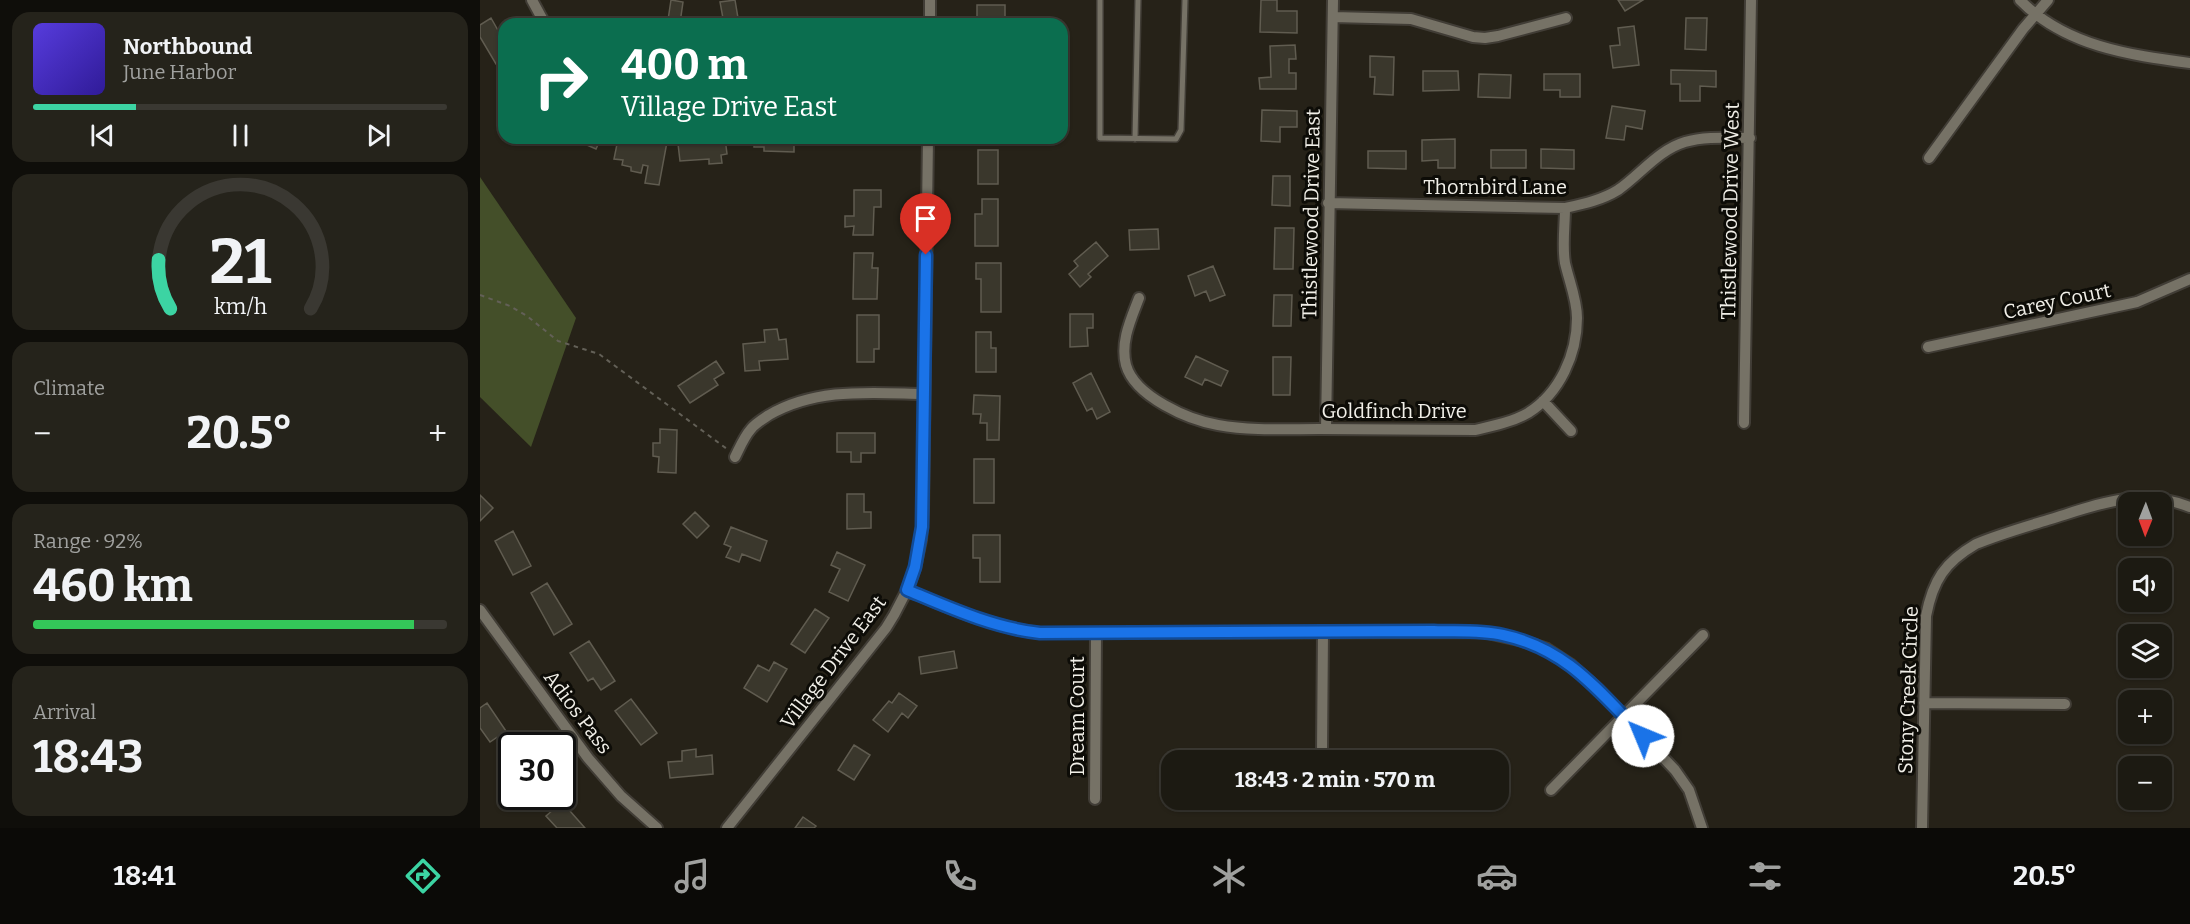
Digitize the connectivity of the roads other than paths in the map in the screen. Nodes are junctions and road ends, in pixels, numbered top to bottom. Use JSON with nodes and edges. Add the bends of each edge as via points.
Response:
{"nodes":[{"id":1,"x":532,"y":0,"type":"edge"},
{"id":2,"x":930,"y":0,"type":"edge"},
{"id":3,"x":1100,"y":0,"type":"edge"},
{"id":4,"x":1138,"y":0,"type":"edge"},
{"id":5,"x":1185,"y":0,"type":"edge"},
{"id":6,"x":1333,"y":0,"type":"edge"},
{"id":7,"x":1751,"y":0,"type":"edge"},
{"id":8,"x":2020,"y":0,"type":"edge"},
{"id":9,"x":2048,"y":0,"type":"edge"},
{"id":10,"x":2037,"y":14,"type":"junction"},
{"id":11,"x":1333,"y":17,"type":"junction"},
{"id":12,"x":542,"y":18,"type":"edge"},
{"id":13,"x":930,"y":18,"type":"edge"},
{"id":14,"x":1566,"y":18,"type":"dead end"},
{"id":15,"x":2190,"y":63,"type":"edge"},
{"id":16,"x":1750,"y":138,"type":"junction"},
{"id":17,"x":1135,"y":139,"type":"junction"},
{"id":18,"x":928,"y":144,"type":"edge"},
{"id":19,"x":1929,"y":159,"type":"dead end"},
{"id":20,"x":1328,"y":203,"type":"junction"},
{"id":21,"x":1565,"y":208,"type":"junction"},
{"id":22,"x":2190,"y":279,"type":"edge"},
{"id":23,"x":1139,"y":298,"type":"dead end"},
{"id":24,"x":1928,"y":347,"type":"dead end"},
{"id":25,"x":924,"y":394,"type":"junction"},
{"id":26,"x":1543,"y":401,"type":"junction"},
{"id":27,"x":1744,"y":423,"type":"dead end"},
{"id":28,"x":1326,"y":429,"type":"junction"},
{"id":29,"x":1571,"y":432,"type":"dead end"},
{"id":30,"x":735,"y":457,"type":"road end"},
{"id":31,"x":2190,"y":507,"type":"edge"},
{"id":32,"x":907,"y":590,"type":"junction"},
{"id":33,"x":480,"y":610,"type":"edge"},
{"id":34,"x":1323,"y":632,"type":"junction"},
{"id":35,"x":1096,"y":633,"type":"junction"},
{"id":36,"x":1703,"y":635,"type":"dead end"},
{"id":37,"x":1924,"y":703,"type":"junction"},
{"id":38,"x":2065,"y":705,"type":"dead end"},
{"id":39,"x":1623,"y":716,"type":"junction"},
{"id":40,"x":1322,"y":750,"type":"edge"},
{"id":41,"x":1551,"y":790,"type":"dead end"},
{"id":42,"x":1095,"y":799,"type":"dead end"},
{"id":43,"x":657,"y":828,"type":"edge"},
{"id":44,"x":727,"y":828,"type":"edge"},
{"id":45,"x":1702,"y":828,"type":"edge"},
{"id":46,"x":1922,"y":828,"type":"edge"}],
"edges":[{"from":1,"to":12,"type":"street"},
{"from":2,"to":13,"type":"street"},
{"from":3,"to":17,"type":"lane","via":[[1100,138]]},
{"from":4,"to":17,"type":"lane"},
{"from":5,"to":17,"type":"lane","via":[[1181,130],[1176,139]]},
{"from":6,"to":11,"type":"street","name":"Thistlewood Drive East"},
{"from":7,"to":16,"type":"street","name":"Thistlewood Drive West"},
{"from":8,"to":10,"type":"street"},
{"from":9,"to":10,"type":"street"},
{"from":10,"to":15,"type":"street","via":[[2060,30],[2099,47]]},
{"from":10,"to":19,"type":"street"},
{"from":11,"to":14,"type":"street","via":[[1411,19],[1485,38]]},
{"from":11,"to":20,"type":"street","name":"Thistlewood Drive East"},
{"from":16,"to":21,"type":"street","name":"Thornbird Lane","via":[[1709,137],[1685,142],[1654,160],[1617,190],[1592,202]]},
{"from":16,"to":27,"type":"street","name":"Thistlewood Drive West"},
{"from":18,"to":25,"type":"street","name":"Village Drive East"},
{"from":20,"to":21,"type":"street","name":"Thornbird Lane"},
{"from":20,"to":28,"type":"street","name":"Thistlewood Drive East"},
{"from":21,"to":26,"type":"street","name":"Goldfinch Drive","via":[[1565,262],[1577,316],[1576,337],[1568,363]]},
{"from":22,"to":24,"type":"street","name":"Carey Court","via":[[2137,302]]},
{"from":23,"to":28,"type":"street","name":"Goldfinch Drive","via":[[1128,328],[1126,365],[1135,383],[1157,401],[1217,425]]},
{"from":25,"to":30,"type":"street","via":[[834,394],[790,405],[752,428]]},
{"from":25,"to":32,"type":"street","name":"Village Drive East","via":[[922,527]]},
{"from":26,"to":28,"type":"street","name":"Goldfinch Drive","via":[[1527,413],[1475,430]]},
{"from":26,"to":29,"type":"street"},
{"from":31,"to":37,"type":"street","name":"Stony Creek Circle","via":[[2160,498],[2124,498],[1992,537],[1962,552],[1937,580],[1929,602]]},
{"from":32,"to":35,"type":"street","via":[[1016,630]]},
{"from":32,"to":44,"type":"street","name":"Village Drive East","via":[[886,628]]},
{"from":33,"to":43,"type":"street","name":"Adios Pass","via":[[588,758],[621,796]]},
{"from":34,"to":35,"type":"street"},
{"from":34,"to":39,"type":"street","via":[[1483,632],[1513,638],[1546,649],[1570,664]]},
{"from":34,"to":40,"type":"street"},
{"from":35,"to":42,"type":"street","name":"Dream Court"},
{"from":36,"to":39,"type":"street"},
{"from":37,"to":38,"type":"street"},
{"from":37,"to":46,"type":"street","name":"Stony Creek Circle"},
{"from":39,"to":41,"type":"street"},
{"from":39,"to":45,"type":"street","via":[[1676,770],[1689,790]]}]}
